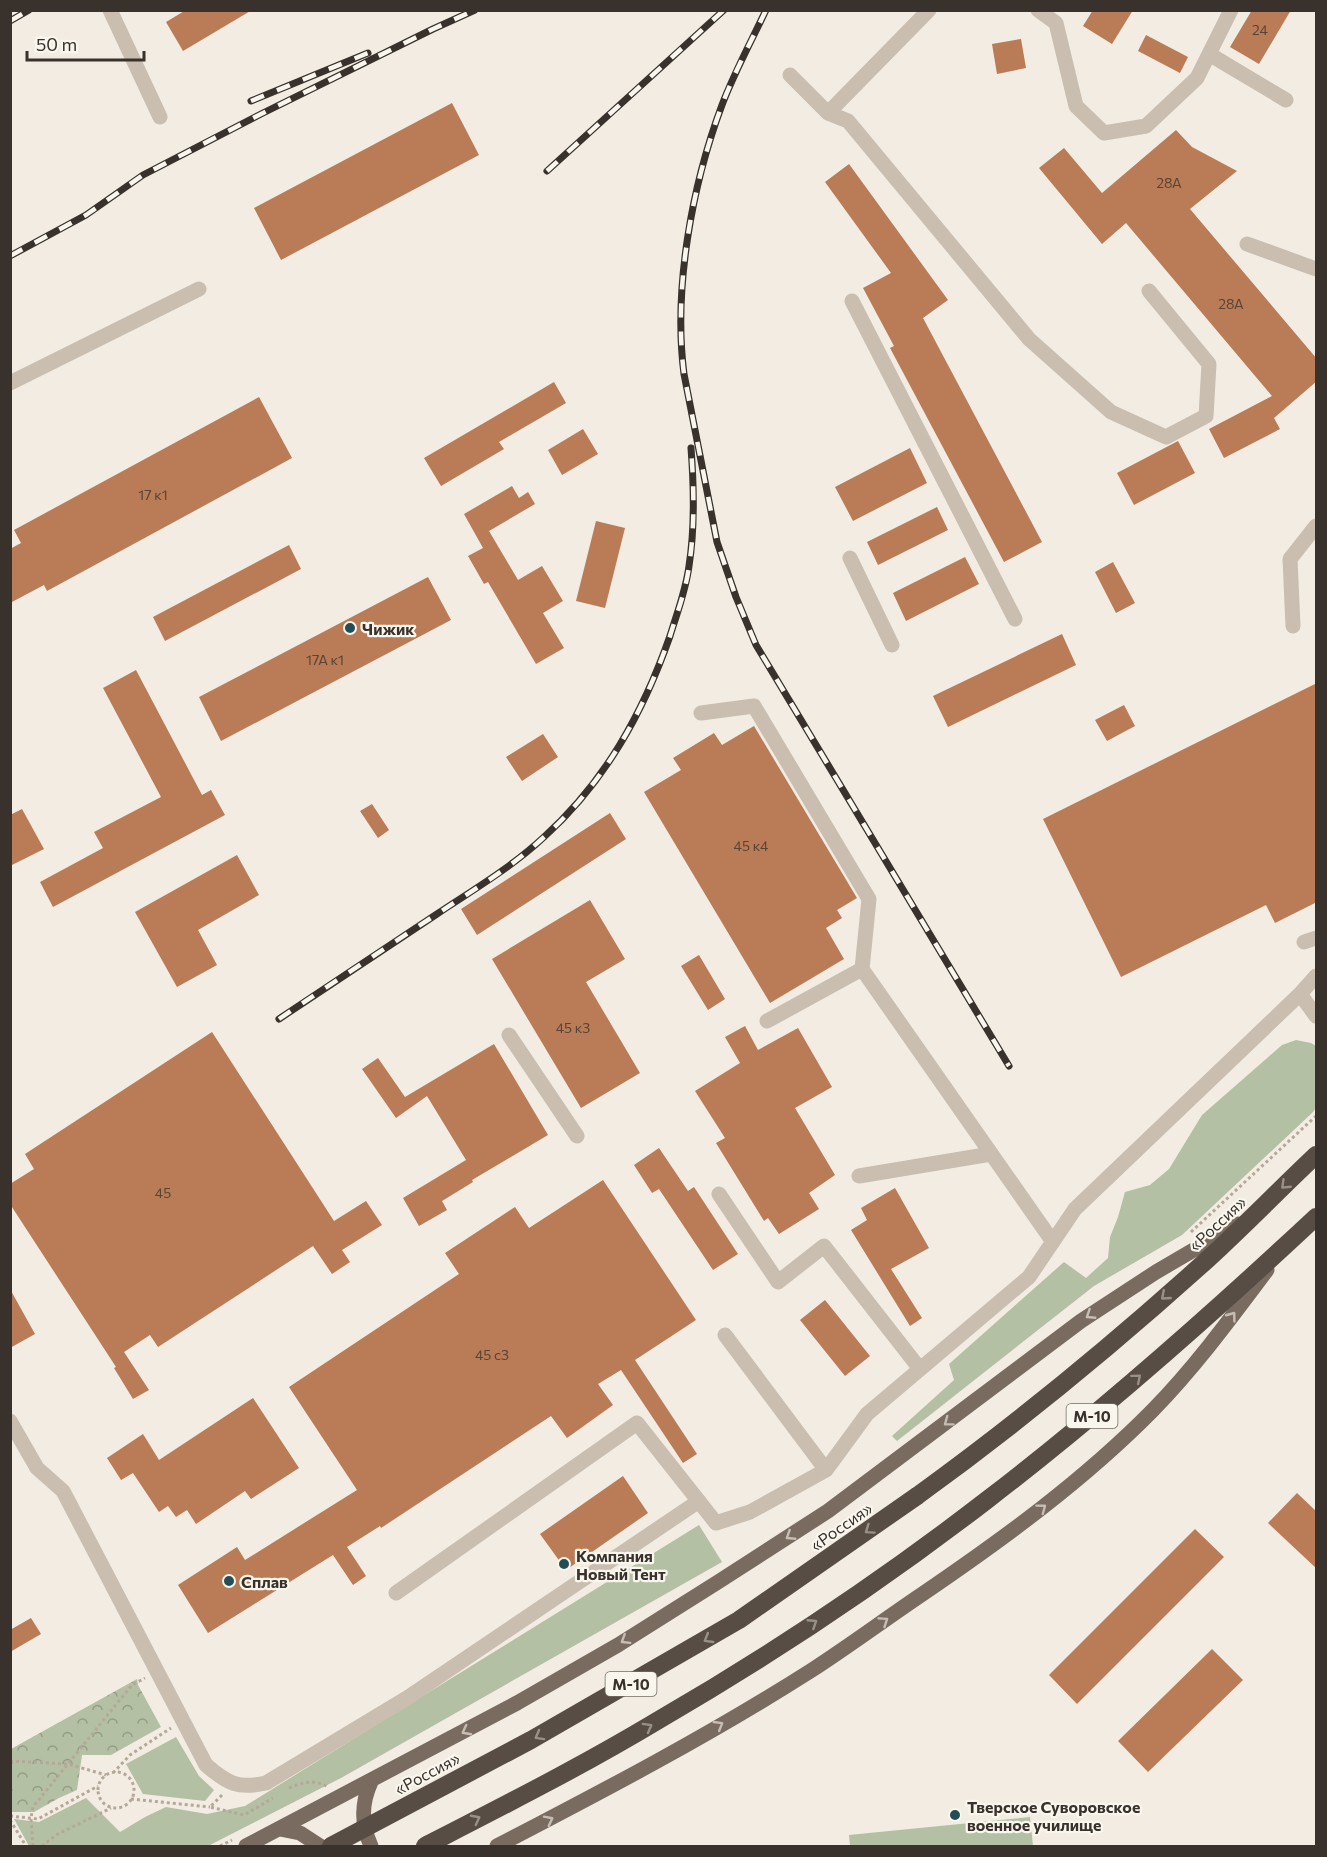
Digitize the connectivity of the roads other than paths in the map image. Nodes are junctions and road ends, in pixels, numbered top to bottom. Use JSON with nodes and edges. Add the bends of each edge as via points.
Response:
{"nodes":[{"id":1,"x":110,"y":10,"type":"edge"},
{"id":2,"x":929,"y":10,"type":"edge"},
{"id":3,"x":1038,"y":10,"type":"edge"},
{"id":4,"x":1231,"y":10,"type":"edge"},
{"id":5,"x":1209,"y":54,"type":"junction"},
{"id":6,"x":790,"y":75,"type":"dead end"},
{"id":7,"x":1286,"y":100,"type":"dead end"},
{"id":8,"x":828,"y":113,"type":"junction"},
{"id":9,"x":160,"y":117,"type":"dead end"},
{"id":10,"x":1247,"y":244,"type":"dead end"},
{"id":11,"x":1317,"y":269,"type":"edge"},
{"id":12,"x":199,"y":289,"type":"dead end"},
{"id":13,"x":1149,"y":291,"type":"dead end"},
{"id":14,"x":852,"y":301,"type":"dead end"},
{"id":15,"x":10,"y":383,"type":"edge"},
{"id":16,"x":1317,"y":526,"type":"edge"},
{"id":17,"x":850,"y":558,"type":"dead end"},
{"id":18,"x":1015,"y":619,"type":"dead end"},
{"id":19,"x":1293,"y":626,"type":"dead end"},
{"id":20,"x":892,"y":645,"type":"dead end"},
{"id":21,"x":701,"y":713,"type":"dead end"},
{"id":22,"x":862,"y":969,"type":"junction"},
{"id":23,"x":1317,"y":976,"type":"edge"},
{"id":24,"x":1299,"y":994,"type":"junction"},
{"id":25,"x":1317,"y":1016,"type":"edge"},
{"id":26,"x":766,"y":1021,"type":"dead end"},
{"id":27,"x":509,"y":1035,"type":"dead end"},
{"id":28,"x":577,"y":1136,"type":"dead end"},
{"id":29,"x":991,"y":1154,"type":"junction"},
{"id":30,"x":1317,"y":1155,"type":"edge"},
{"id":31,"x":859,"y":1176,"type":"dead end"},
{"id":32,"x":719,"y":1194,"type":"dead end"},
{"id":33,"x":1253,"y":1215,"type":"junction"},
{"id":34,"x":1317,"y":1217,"type":"edge"},
{"id":35,"x":1053,"y":1242,"type":"junction"},
{"id":36,"x":1283,"y":1248,"type":"junction"},
{"id":37,"x":725,"y":1335,"type":"dead end"},
{"id":38,"x":920,"y":1369,"type":"junction"},
{"id":39,"x":10,"y":1421,"type":"edge"},
{"id":40,"x":826,"y":1470,"type":"junction"},
{"id":41,"x":699,"y":1501,"type":"junction"},
{"id":42,"x":396,"y":1593,"type":"dead end"},
{"id":43,"x":371,"y":1782,"type":"junction"},
{"id":44,"x":280,"y":1829,"type":"junction"},
{"id":45,"x":246,"y":1846,"type":"edge"},
{"id":46,"x":320,"y":1846,"type":"edge"},
{"id":47,"x":331,"y":1846,"type":"edge"},
{"id":48,"x":371,"y":1846,"type":"edge"},
{"id":49,"x":425,"y":1846,"type":"edge"},
{"id":50,"x":497,"y":1846,"type":"edge"}],
"edges":[{"from":1,"to":9,"type":"lane"},
{"from":2,"to":8,"type":"lane"},
{"from":3,"to":5,"type":"lane","via":[[1056,23],[1076,106],[1104,133],[1146,126],[1197,78]]},
{"from":4,"to":5,"type":"lane"},
{"from":5,"to":7,"type":"lane"},
{"from":6,"to":8,"type":"lane"},
{"from":8,"to":13,"type":"lane","via":[[848,121],[1029,339],[1111,412],[1166,437],[1206,416],[1209,364]]},
{"from":10,"to":11,"type":"lane"},
{"from":12,"to":15,"type":"lane"},
{"from":14,"to":18,"type":"lane"},
{"from":16,"to":19,"type":"lane","via":[[1290,559]]},
{"from":17,"to":20,"type":"lane"},
{"from":21,"to":22,"type":"lane","via":[[754,706],[869,899]]},
{"from":22,"to":26,"type":"lane"},
{"from":22,"to":29,"type":"lane"},
{"from":23,"to":24,"type":"lane"},
{"from":24,"to":25,"type":"lane"},
{"from":24,"to":35,"type":"lane","via":[[1075,1209]]},
{"from":27,"to":28,"type":"lane"},
{"from":29,"to":31,"type":"lane"},
{"from":29,"to":35,"type":"lane"},
{"from":30,"to":33,"type":"highway","name":"«Россия»","number":"М-10","one_way":true},
{"from":32,"to":38,"type":"lane","via":[[778,1282],[824,1246]]},
{"from":33,"to":43,"type":"main road","one_way":true,"via":[[1081,1321],[828,1511],[618,1644]]},
{"from":33,"to":47,"type":"highway","name":"«Россия»","number":"М-10","one_way":true,"bridge":true,"via":[[1093,1358],[968,1459],[739,1620],[531,1740]]},
{"from":34,"to":36,"type":"highway","number":"М-10"},
{"from":35,"to":38,"type":"lane","via":[[1029,1277]]},
{"from":49,"to":36,"type":"highway","number":"М-10","one_way":true,"via":[[665,1717],[839,1606],[1054,1448],[1195,1329]]},
{"from":50,"to":36,"type":"main road","one_way":true,"via":[[641,1771],[812,1670],[1061,1494],[1154,1409],[1229,1321]]},
{"from":37,"to":40,"type":"lane"},
{"from":38,"to":40,"type":"lane","via":[[867,1413]]},
{"from":39,"to":41,"type":"lane","via":[[37,1468],[63,1491],[206,1765],[233,1785],[248,1787],[266,1783],[407,1698]]},
{"from":40,"to":41,"type":"lane","via":[[750,1512],[716,1523]]},
{"from":41,"to":42,"type":"lane","via":[[638,1423]]},
{"from":43,"to":44,"type":"main road"},
{"from":43,"to":48,"type":"main road","via":[[363,1810],[364,1829]]},
{"from":44,"to":45,"type":"main road"},
{"from":44,"to":46,"type":"main road","via":[[300,1833]]}]}
